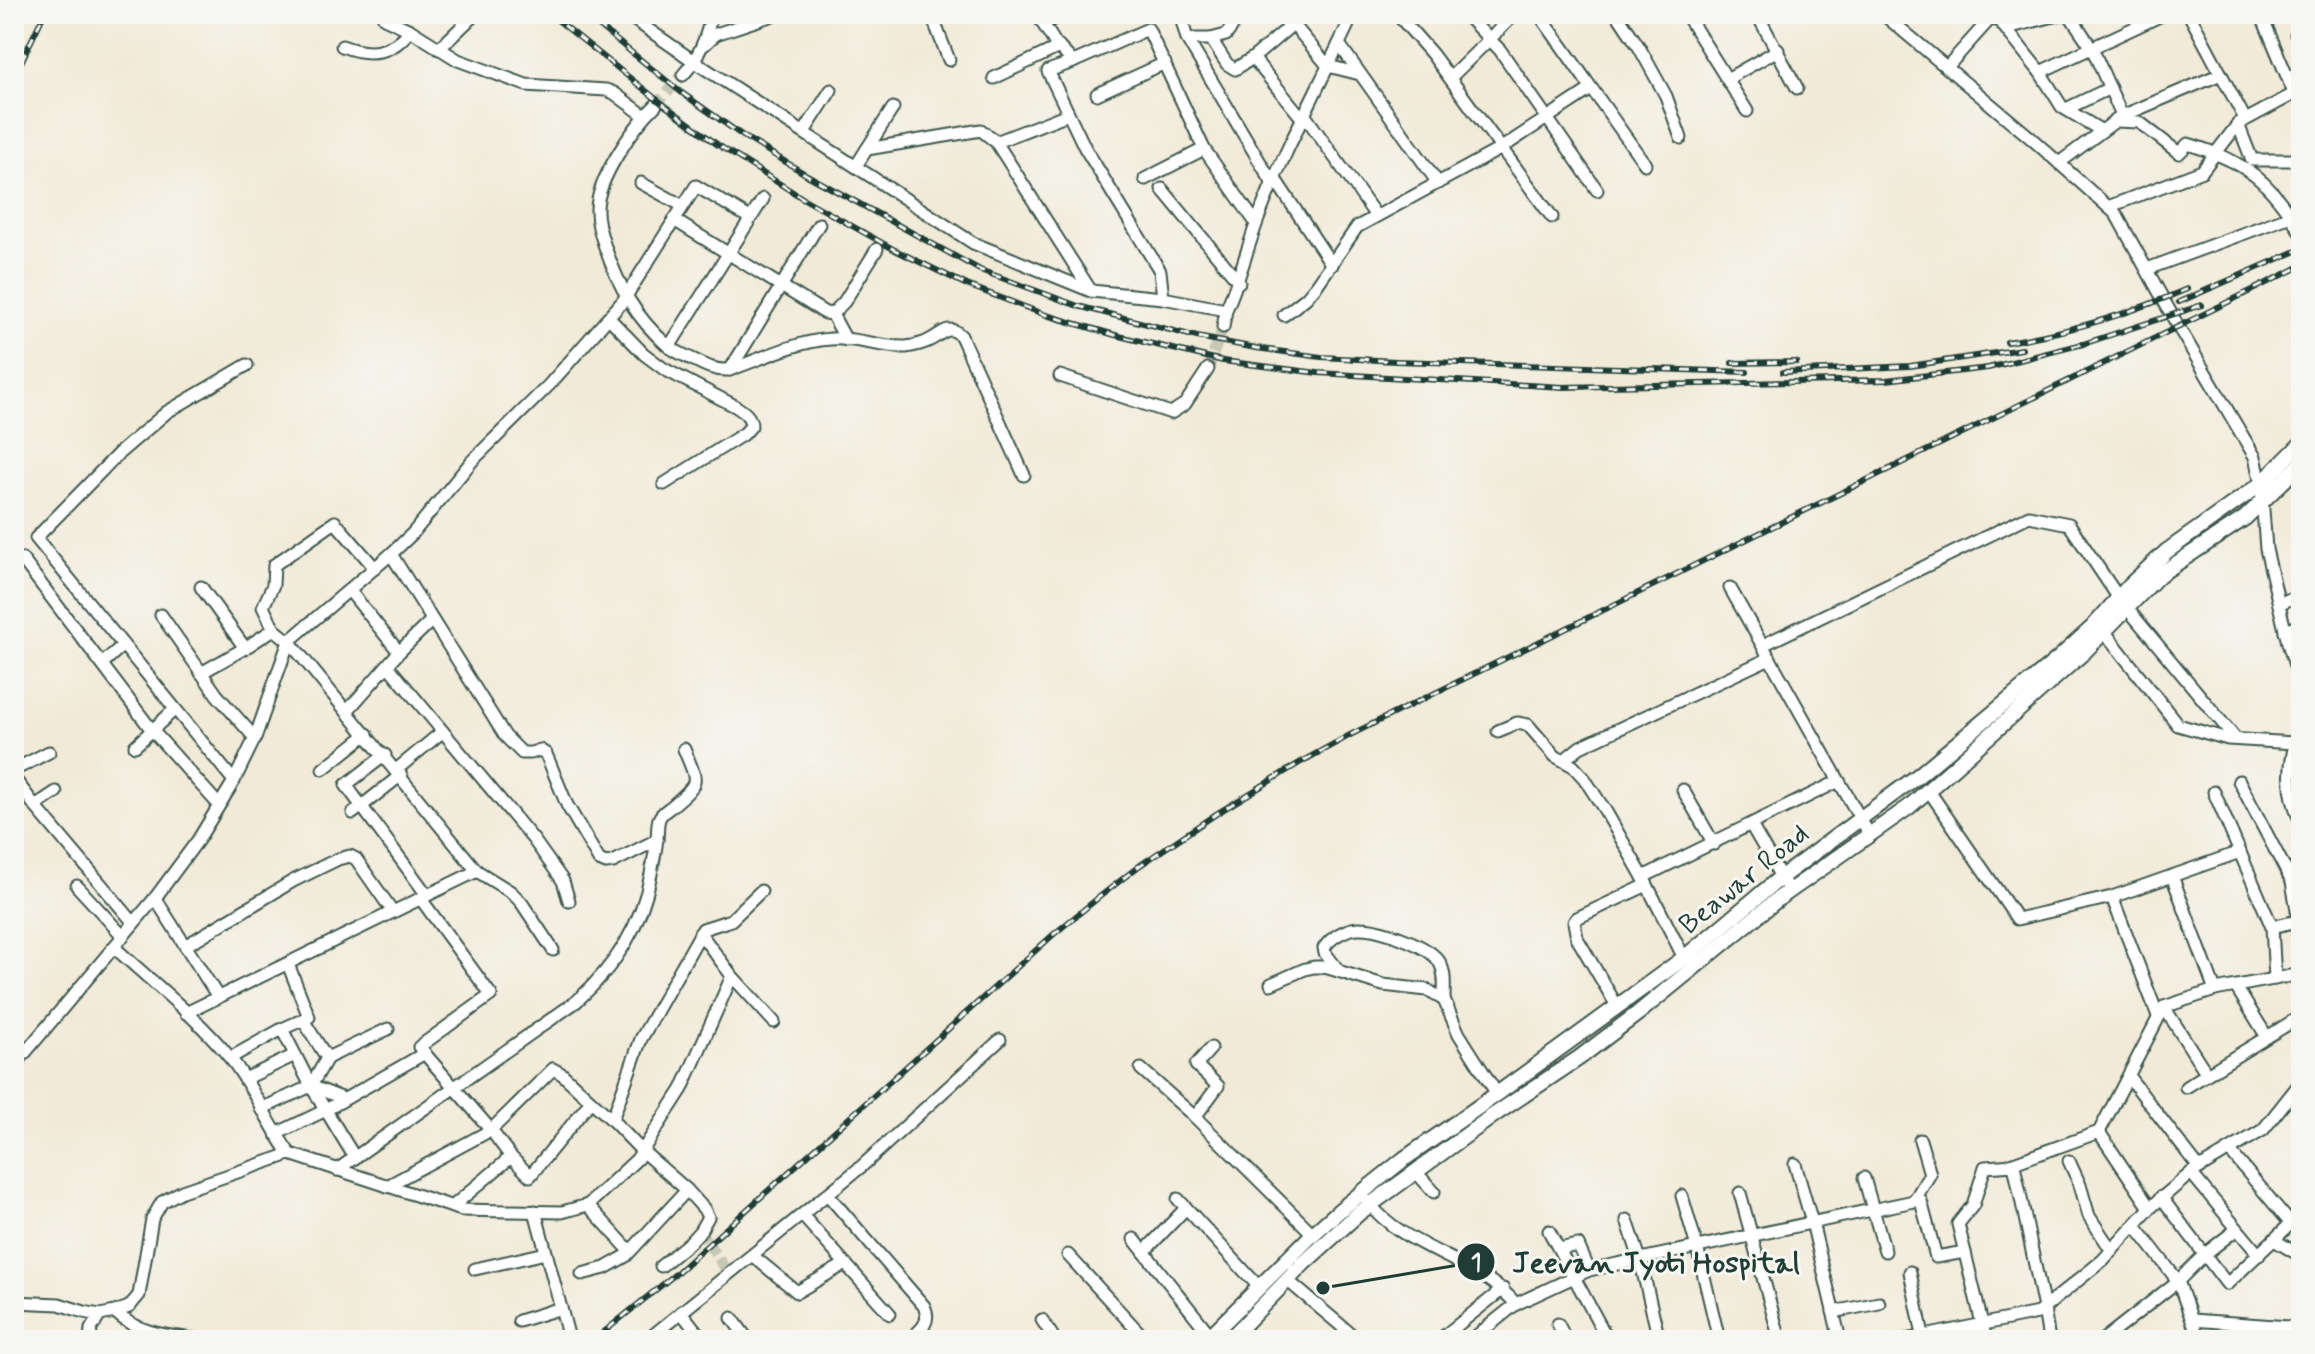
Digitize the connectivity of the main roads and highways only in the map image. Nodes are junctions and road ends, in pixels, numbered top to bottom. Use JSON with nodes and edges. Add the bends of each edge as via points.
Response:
{"nodes":[{"id":1,"x":2301,"y":444,"type":"edge"},
{"id":2,"x":2301,"y":464,"type":"edge"},
{"id":3,"x":2122,"y":603,"type":"junction"},
{"id":4,"x":1355,"y":1208,"type":"junction"},
{"id":5,"x":1222,"y":1337,"type":"edge"}],
"edges":[{"from":1,"to":3,"type":"main road","name":"Beawar Road","via":[[2261,484],[2167,551]]},
{"from":2,"to":3,"type":"main road","name":"Beawar Road","via":[[2234,526]]},
{"from":3,"to":4,"type":"main road","name":"Beawar Road","via":[[1919,775],[1780,878],[1684,958],[1404,1159]]},
{"from":3,"to":4,"type":"main road","name":"Beawar Road","via":[[2084,652],[1929,791],[1789,891],[1579,1058],[1416,1172]]},
{"from":4,"to":5,"type":"main road","name":"Beawar Road","via":[[1287,1280]]},
{"from":4,"to":5,"type":"main road","name":"Beawar Road","via":[[1313,1234],[1259,1287]]}]}
